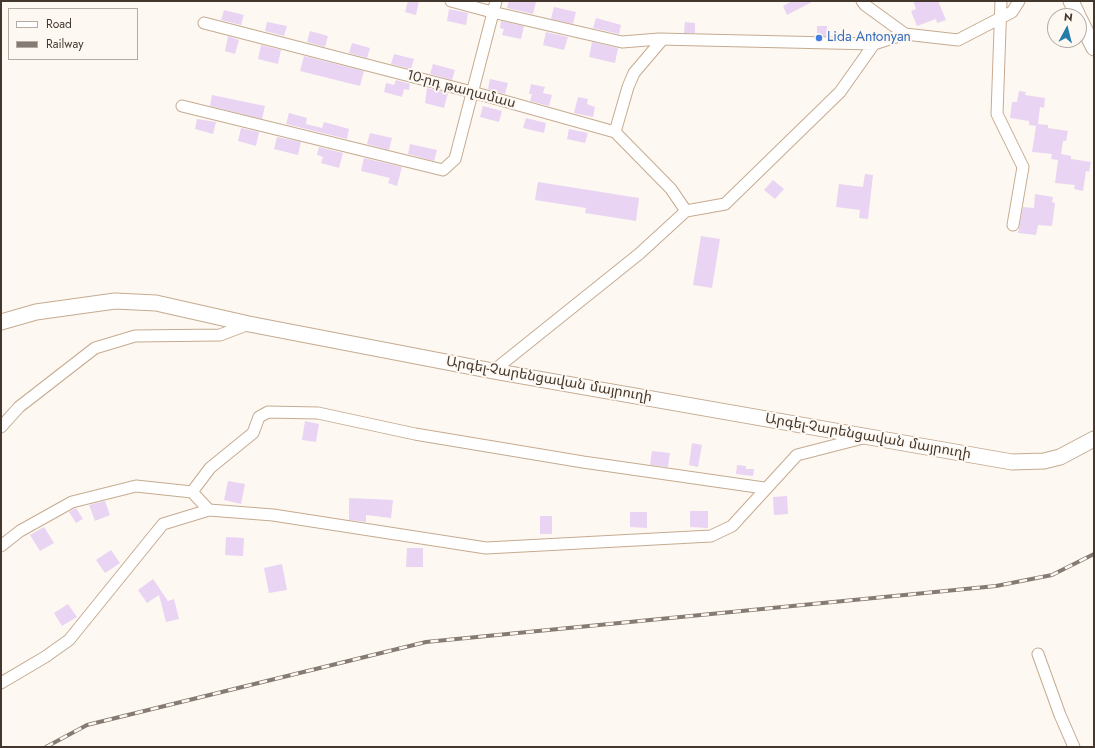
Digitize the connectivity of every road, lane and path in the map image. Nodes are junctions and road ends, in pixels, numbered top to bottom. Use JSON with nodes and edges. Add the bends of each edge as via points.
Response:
{"nodes":[{"id":1,"x":451,"y":1,"type":"edge"},
{"id":2,"x":496,"y":1,"type":"edge"},
{"id":3,"x":862,"y":1,"type":"edge"},
{"id":4,"x":1001,"y":1,"type":"edge"},
{"id":5,"x":1019,"y":1,"type":"edge"},
{"id":6,"x":492,"y":12,"type":"junction"},
{"id":7,"x":999,"y":19,"type":"junction"},
{"id":8,"x":204,"y":23,"type":"dead end"},
{"id":9,"x":905,"y":34,"type":"junction"},
{"id":10,"x":1087,"y":34,"type":"edge"},
{"id":11,"x":662,"y":40,"type":"junction"},
{"id":12,"x":874,"y":44,"type":"junction"},
{"id":13,"x":1094,"y":48,"type":"edge"},
{"id":14,"x":472,"y":92,"type":"junction"},
{"id":15,"x":182,"y":106,"type":"dead end"},
{"id":16,"x":615,"y":132,"type":"junction"},
{"id":17,"x":686,"y":211,"type":"junction"},
{"id":18,"x":1013,"y":224,"type":"dead end"},
{"id":19,"x":1,"y":322,"type":"edge"},
{"id":20,"x":249,"y":324,"type":"junction"},
{"id":21,"x":493,"y":371,"type":"junction"},
{"id":22,"x":1,"y":427,"type":"edge"},
{"id":23,"x":866,"y":437,"type":"junction"},
{"id":24,"x":1094,"y":439,"type":"edge"},
{"id":25,"x":764,"y":488,"type":"junction"},
{"id":26,"x":192,"y":492,"type":"junction"},
{"id":27,"x":209,"y":510,"type":"junction"},
{"id":28,"x":1,"y":546,"type":"edge"},
{"id":29,"x":1038,"y":654,"type":"dead end"},
{"id":30,"x":1,"y":683,"type":"edge"},
{"id":31,"x":1074,"y":747,"type":"edge"}],
"edges":[{"from":1,"to":6,"type":"street"},
{"from":2,"to":6,"type":"street"},
{"from":3,"to":9,"type":"street"},
{"from":4,"to":7,"type":"street"},
{"from":5,"to":7,"type":"street","via":[[1012,12]]},
{"from":6,"to":11,"type":"street","via":[[622,42]]},
{"from":6,"to":14,"type":"street"},
{"from":7,"to":9,"type":"street","via":[[958,40]]},
{"from":7,"to":18,"type":"street","via":[[997,114],[1023,167]]},
{"from":8,"to":14,"type":"street","name":"10-րդ թաղամաս"},
{"from":9,"to":12,"type":"street"},
{"from":10,"to":13,"type":"main road"},
{"from":11,"to":12,"type":"street"},
{"from":11,"to":16,"type":"street","via":[[634,73]]},
{"from":12,"to":17,"type":"street","via":[[840,92],[725,204]]},
{"from":14,"to":15,"type":"street","via":[[455,159],[443,170]]},
{"from":14,"to":16,"type":"street","name":"10-րդ թաղամաս"},
{"from":16,"to":17,"type":"street","name":"10-րդ թաղամաս","via":[[671,189]]},
{"from":17,"to":21,"type":"street","via":[[639,254]]},
{"from":19,"to":20,"type":"main road","name":"Արգել-Չարենցավան մայրուղի","via":[[36,312],[115,301],[156,303]]},
{"from":20,"to":21,"type":"main road","name":"Արգել-Չարենցավան մայրուղի"},
{"from":20,"to":22,"type":"street","via":[[220,335],[135,336],[95,348],[19,407]]},
{"from":21,"to":23,"type":"main road","name":"Արգել-Չարենցավան մայրուղի"},
{"from":23,"to":24,"type":"main road","name":"Արգել-Չարենցավան մայրուղի","via":[[1012,462],[1044,461],[1060,457]]},
{"from":23,"to":25,"type":"street","via":[[797,455]]},
{"from":25,"to":26,"type":"street","via":[[415,434],[318,413],[268,412],[259,417],[253,433],[210,468]]},
{"from":25,"to":27,"type":"street","via":[[732,526],[711,536],[486,548],[273,515]]},
{"from":26,"to":27,"type":"street"},
{"from":26,"to":28,"type":"street","via":[[136,486],[72,502],[20,531]]},
{"from":27,"to":30,"type":"street","via":[[163,524],[69,640],[45,658]]},
{"from":29,"to":31,"type":"street"}]}
